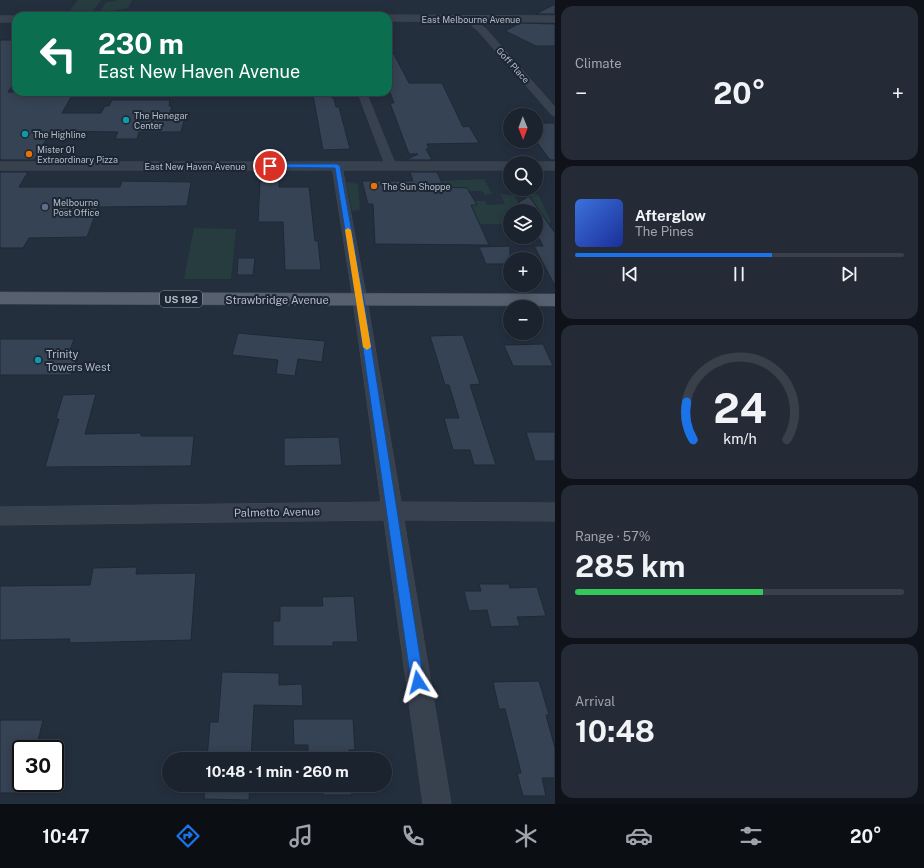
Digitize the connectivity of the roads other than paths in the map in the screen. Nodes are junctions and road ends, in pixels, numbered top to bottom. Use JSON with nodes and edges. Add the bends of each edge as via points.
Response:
{"nodes":[{"id":1,"x":392,"y":18,"type":"edge"},
{"id":2,"x":555,"y":18,"type":"edge"},
{"id":3,"x":0,"y":19,"type":"edge"},
{"id":4,"x":12,"y":19,"type":"edge"},
{"id":5,"x":468,"y":19,"type":"junction"},
{"id":6,"x":364,"y":96,"type":"edge"},
{"id":7,"x":555,"y":112,"type":"edge"},
{"id":8,"x":0,"y":166,"type":"edge"},
{"id":9,"x":337,"y":166,"type":"junction"},
{"id":10,"x":391,"y":166,"type":"junction"},
{"id":11,"x":503,"y":166,"type":"edge"},
{"id":12,"x":543,"y":166,"type":"edge"},
{"id":13,"x":555,"y":166,"type":"edge"},
{"id":14,"x":0,"y":298,"type":"edge"},
{"id":15,"x":360,"y":300,"type":"junction"},
{"id":16,"x":555,"y":300,"type":"edge"},
{"id":17,"x":391,"y":511,"type":"junction"},
{"id":18,"x":555,"y":512,"type":"edge"},
{"id":19,"x":0,"y":516,"type":"edge"},
{"id":20,"x":437,"y":804,"type":"edge"}],
"edges":[{"from":1,"to":5,"type":"street","name":"East Melbourne Avenue"},
{"from":2,"to":5,"type":"street","name":"East Melbourne Avenue"},
{"from":3,"to":4,"type":"street"},
{"from":5,"to":7,"type":"street","name":"Goff Place","via":[[482,30]]},
{"from":6,"to":10,"type":"street"},
{"from":8,"to":9,"type":"street","name":"East New Haven Avenue"},
{"from":9,"to":10,"type":"street","name":"East New Haven Avenue"},
{"from":9,"to":15,"type":"street"},
{"from":10,"to":11,"type":"street","name":"East New Haven Avenue"},
{"from":12,"to":13,"type":"street"},
{"from":14,"to":15,"type":"main road","name":"Strawbridge Avenue","number":"US 192"},
{"from":15,"to":16,"type":"main road","name":"Strawbridge Avenue","number":"US 192"},
{"from":15,"to":17,"type":"street"},
{"from":17,"to":18,"type":"street","name":"Palmetto Avenue"},
{"from":17,"to":19,"type":"street","name":"Palmetto Avenue"},
{"from":17,"to":20,"type":"street"}]}
